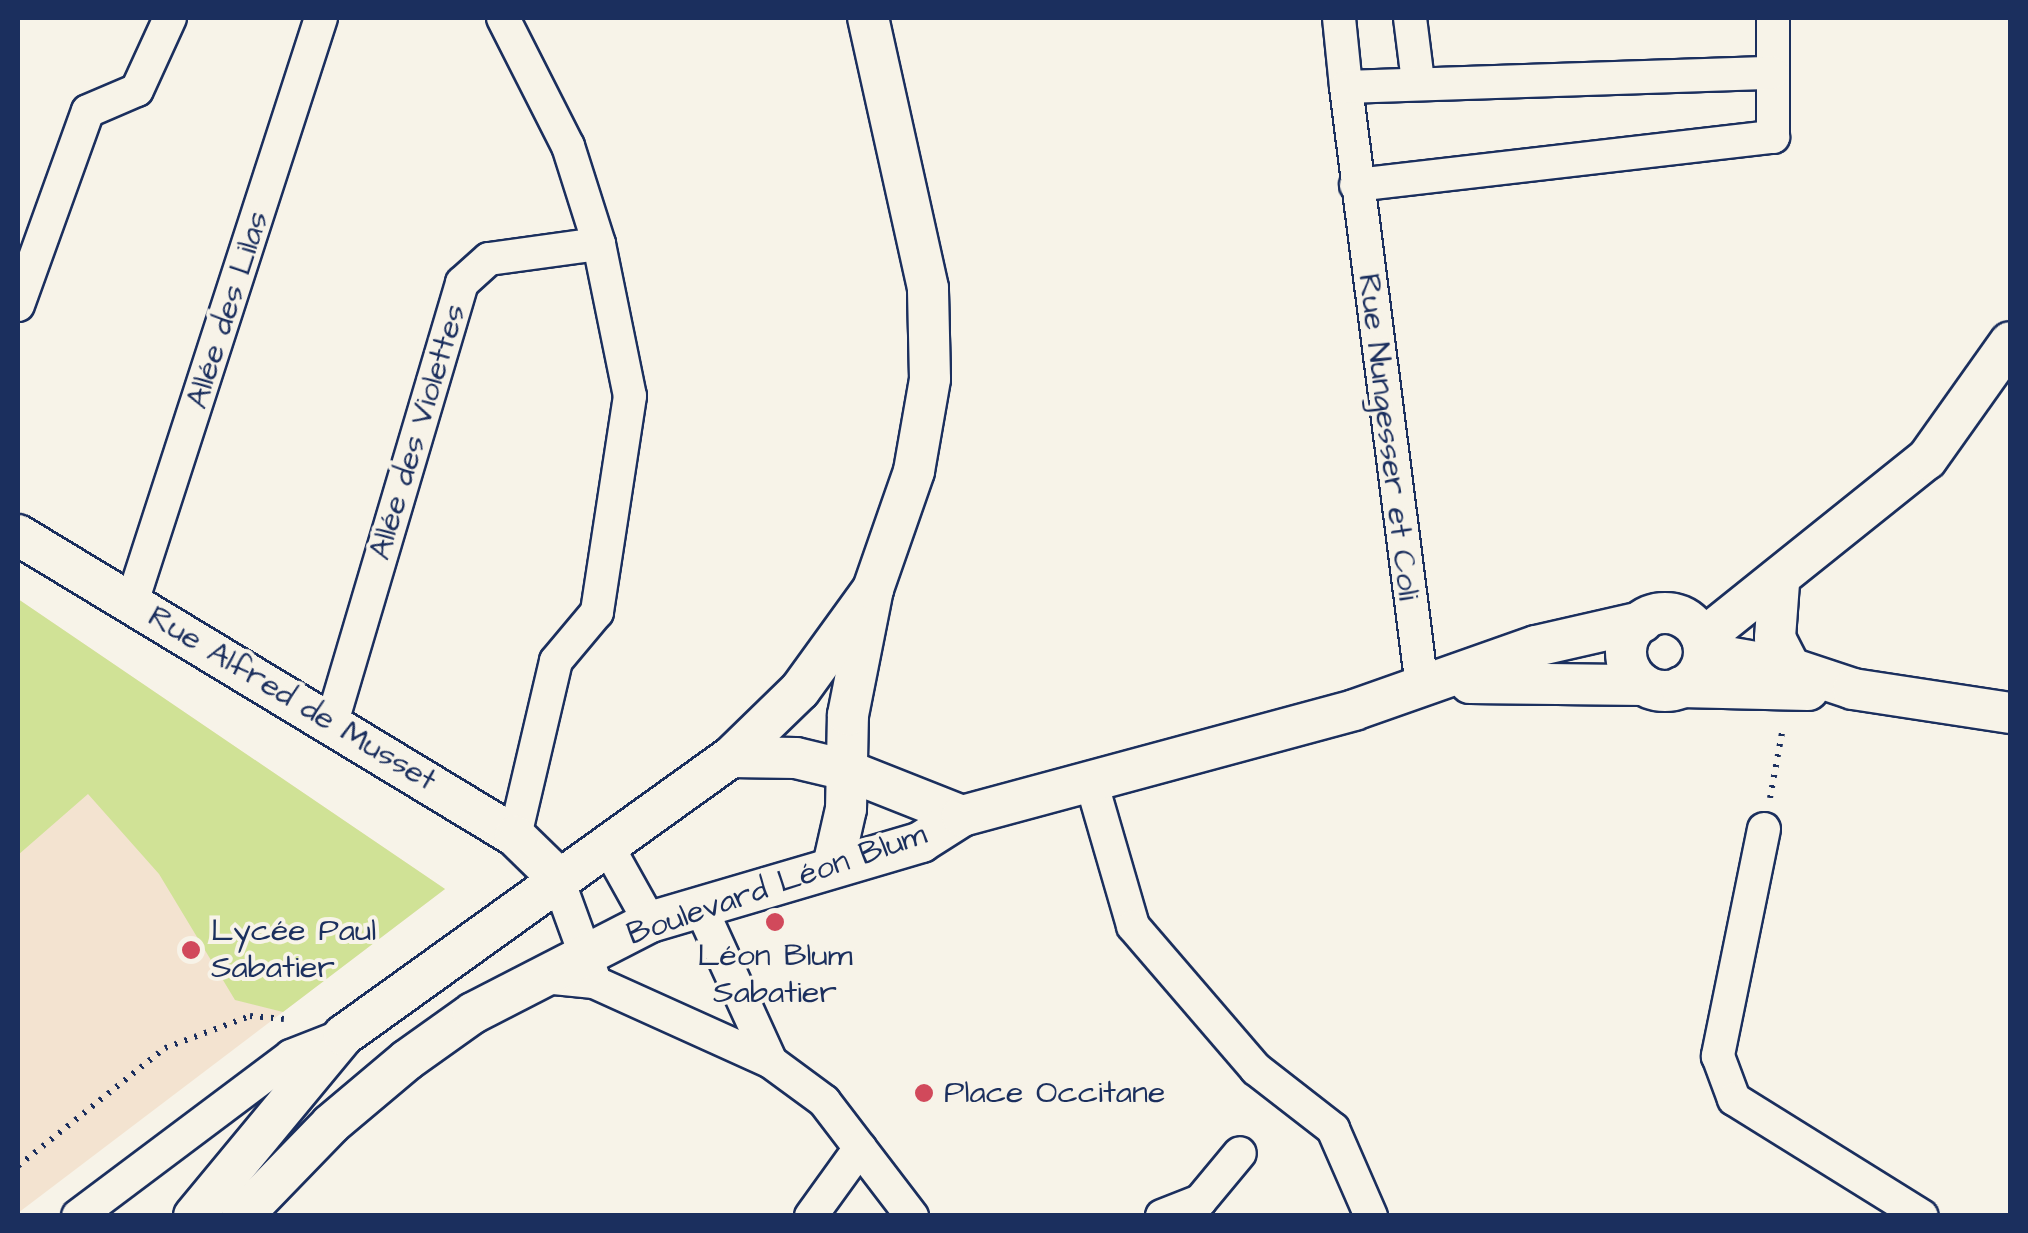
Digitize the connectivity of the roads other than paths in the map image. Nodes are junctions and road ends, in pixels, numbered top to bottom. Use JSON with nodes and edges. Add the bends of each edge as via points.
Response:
{"nodes":[{"id":1,"x":170,"y":18,"type":"edge"},
{"id":2,"x":321,"y":18,"type":"edge"},
{"id":3,"x":503,"y":18,"type":"edge"},
{"id":4,"x":868,"y":18,"type":"edge"},
{"id":5,"x":1339,"y":18,"type":"edge"},
{"id":6,"x":1410,"y":18,"type":"edge"},
{"id":7,"x":1772,"y":18,"type":"edge"},
{"id":8,"x":1772,"y":74,"type":"junction"},
{"id":9,"x":1418,"y":81,"type":"junction"},
{"id":10,"x":1346,"y":87,"type":"junction"},
{"id":11,"x":1356,"y":185,"type":"junction"},
{"id":12,"x":599,"y":244,"type":"junction"},
{"id":13,"x":18,"y":305,"type":"edge"},
{"id":14,"x":2010,"y":342,"type":"edge"},
{"id":15,"x":18,"y":535,"type":"edge"},
{"id":16,"x":1825,"y":546,"type":"junction"},
{"id":17,"x":1779,"y":583,"type":"junction"},
{"id":18,"x":873,"y":589,"type":"junction"},
{"id":19,"x":132,"y":602,"type":"junction"},
{"id":20,"x":1682,"y":632,"type":"junction"},
{"id":21,"x":1790,"y":680,"type":"junction"},
{"id":22,"x":1434,"y":685,"type":"junction"},
{"id":23,"x":1662,"y":686,"type":"junction"},
{"id":24,"x":2010,"y":713,"type":"edge"},
{"id":25,"x":332,"y":722,"type":"junction"},
{"id":26,"x":731,"y":756,"type":"junction"},
{"id":27,"x":846,"y":770,"type":"junction"},
{"id":28,"x":1091,"y":781,"type":"junction"},
{"id":29,"x":962,"y":816,"type":"junction"},
{"id":30,"x":1764,"y":829,"type":"road end"},
{"id":31,"x":515,"y":836,"type":"junction"},
{"id":32,"x":608,"y":848,"type":"junction"},
{"id":33,"x":833,"y":866,"type":"junction"},
{"id":34,"x":556,"y":878,"type":"junction"},
{"id":35,"x":700,"y":906,"type":"junction"},
{"id":36,"x":650,"y":922,"type":"junction"},
{"id":37,"x":591,"y":967,"type":"junction"},
{"id":38,"x":344,"y":1035,"type":"junction"},
{"id":39,"x":770,"y":1062,"type":"junction"},
{"id":40,"x":860,"y":1148,"type":"junction"},
{"id":41,"x":1240,"y":1153,"type":"dead end"},
{"id":42,"x":78,"y":1216,"type":"edge"},
{"id":43,"x":194,"y":1216,"type":"edge"},
{"id":44,"x":242,"y":1216,"type":"edge"},
{"id":45,"x":811,"y":1216,"type":"edge"},
{"id":46,"x":912,"y":1216,"type":"edge"},
{"id":47,"x":1162,"y":1216,"type":"edge"},
{"id":48,"x":1371,"y":1216,"type":"edge"},
{"id":49,"x":1922,"y":1216,"type":"edge"}],
"edges":[{"from":1,"to":13,"type":"street","via":[[137,90],[88,111]]},
{"from":2,"to":19,"type":"street","name":"Allée des Lilas"},
{"from":3,"to":12,"type":"street","via":[[568,146]]},
{"from":4,"to":18,"type":"street","via":[[928,288],[930,378],[914,470]]},
{"from":5,"to":10,"type":"street","name":"Rue Nungesser et Coli"},
{"from":6,"to":9,"type":"street"},
{"from":7,"to":8,"type":"street"},
{"from":8,"to":9,"type":"street"},
{"from":8,"to":11,"type":"street","via":[[1773,137]]},
{"from":9,"to":10,"type":"street"},
{"from":10,"to":11,"type":"street","name":"Rue Nungesser et Coli"},
{"from":11,"to":22,"type":"street","name":"Rue Nungesser et Coli"},
{"from":12,"to":25,"type":"street","name":"Allée des Violettes","via":[[489,259],[462,283]]},
{"from":12,"to":31,"type":"street","via":[[630,396],[629,432],[597,612],[556,661]]},
{"from":14,"to":16,"type":"street","name":"Boulevard Léon Blum","via":[[1926,459]]},
{"from":15,"to":19,"type":"street","name":"Rue Alfred de Musset"},
{"from":16,"to":17,"type":"street","name":"Boulevard Léon Blum"},
{"from":16,"to":20,"type":"street","name":"Boulevard Léon Blum","via":[[1764,568]]},
{"from":17,"to":20,"type":"street","name":"Boulevard Léon Blum"},
{"from":17,"to":21,"type":"street","via":[[1774,638]]},
{"from":18,"to":26,"type":"street","via":[[800,690]]},
{"from":18,"to":27,"type":"street","via":[[848,714]]},
{"from":19,"to":25,"type":"street","name":"Rue Alfred de Musset"},
{"from":20,"to":21,"type":"street"},
{"from":20,"to":22,"type":"street","name":"Boulevard Léon Blum","via":[[1536,646]]},
{"from":20,"to":23,"type":"street","via":[[1700,669]]},
{"from":20,"to":23,"type":"street","via":[[1628,642],[1626,658]]},
{"from":21,"to":23,"type":"street","name":"Boulevard Léon Blum"},
{"from":21,"to":24,"type":"street"},
{"from":22,"to":23,"type":"street","name":"Boulevard Léon Blum"},
{"from":22,"to":28,"type":"street","name":"Boulevard Léon Blum"},
{"from":25,"to":31,"type":"street","name":"Rue Alfred de Musset"},
{"from":26,"to":27,"type":"street","via":[[796,758]]},
{"from":26,"to":32,"type":"street"},
{"from":27,"to":29,"type":"street"},
{"from":27,"to":33,"type":"street","via":[[846,809]]},
{"from":28,"to":29,"type":"street","name":"Boulevard Léon Blum"},
{"from":28,"to":48,"type":"street","via":[[1133,926],[1256,1069],[1333,1129]]},
{"from":29,"to":33,"type":"street","name":"Boulevard Léon Blum","via":[[920,842]]},
{"from":30,"to":49,"type":"street","via":[[1718,1056],[1734,1099]]},
{"from":31,"to":34,"type":"street","name":"Rue Alfred de Musset"},
{"from":32,"to":34,"type":"street"},
{"from":32,"to":36,"type":"street"},
{"from":33,"to":35,"type":"street","name":"Boulevard Léon Blum"},
{"from":34,"to":37,"type":"street"},
{"from":34,"to":38,"type":"street"},
{"from":35,"to":36,"type":"street","name":"Boulevard Léon Blum"},
{"from":35,"to":39,"type":"street"},
{"from":36,"to":37,"type":"street","name":"Boulevard Léon Blum"},
{"from":37,"to":39,"type":"street"},
{"from":37,"to":44,"type":"street","name":"Boulevard Léon Blum","via":[[544,978],[473,1013],[406,1060],[331,1124]]},
{"from":38,"to":42,"type":"street","via":[[291,1056]]},
{"from":38,"to":43,"type":"street"},
{"from":39,"to":40,"type":"street","via":[[824,1101]]},
{"from":40,"to":45,"type":"street"},
{"from":40,"to":46,"type":"street"},
{"from":41,"to":47,"type":"street","via":[[1200,1200]]}]}
